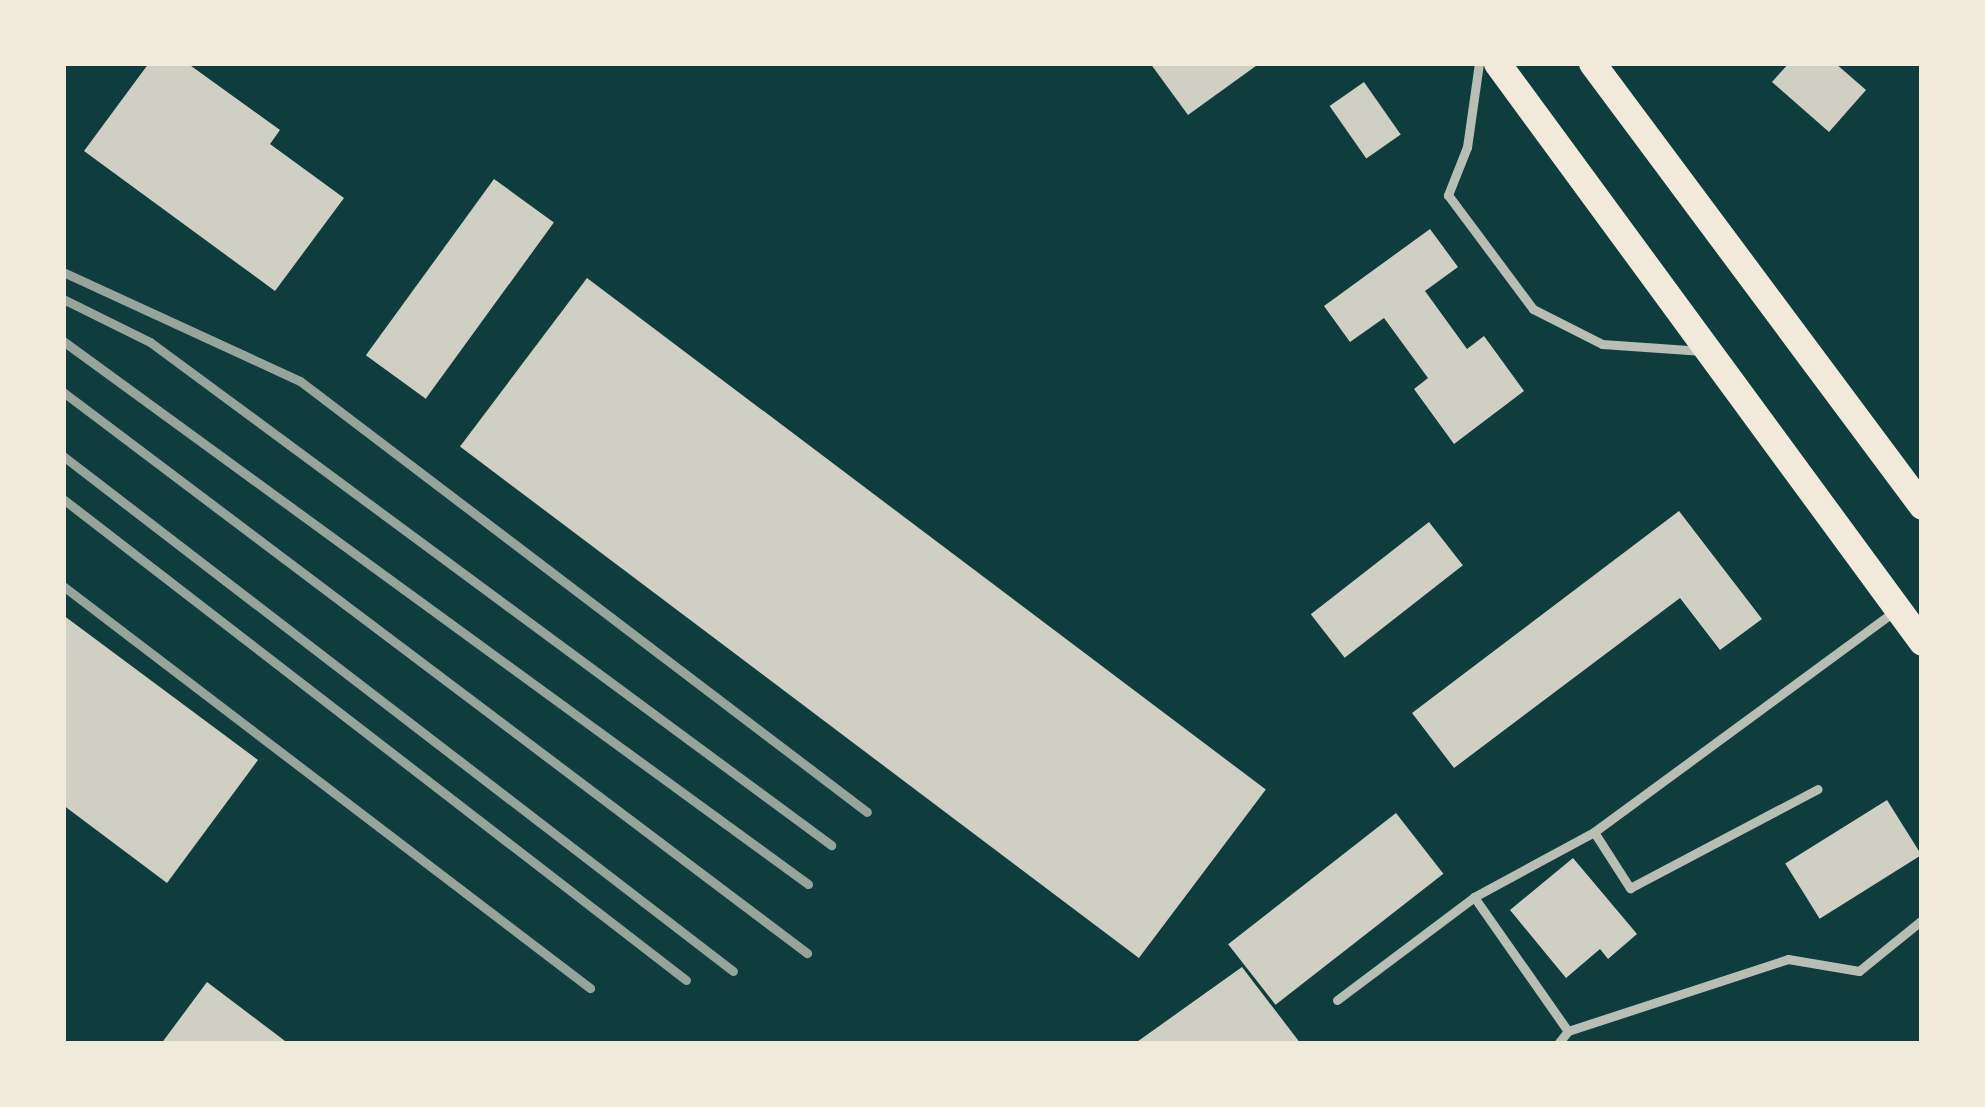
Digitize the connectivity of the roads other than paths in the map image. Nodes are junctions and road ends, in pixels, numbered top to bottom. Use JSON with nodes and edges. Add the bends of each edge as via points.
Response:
{"nodes":[{"id":1,"x":1480,"y":63,"type":"edge"},
{"id":2,"x":1497,"y":63,"type":"edge"},
{"id":3,"x":1592,"y":63,"type":"edge"},
{"id":4,"x":1713,"y":352,"type":"junction"},
{"id":5,"x":1922,"y":506,"type":"edge"},
{"id":6,"x":1898,"y":608,"type":"junction"},
{"id":7,"x":1922,"y":642,"type":"edge"},
{"id":8,"x":1817,"y":789,"type":"dead end"},
{"id":9,"x":1594,"y":832,"type":"junction"},
{"id":10,"x":1474,"y":897,"type":"junction"},
{"id":11,"x":1922,"y":920,"type":"edge"},
{"id":12,"x":1337,"y":1000,"type":"dead end"},
{"id":13,"x":1568,"y":1031,"type":"junction"},
{"id":14,"x":1558,"y":1044,"type":"edge"}],
"edges":[{"from":1,"to":4,"type":"lane","via":[[1467,147],[1448,195],[1533,309],[1602,344]]},
{"from":2,"to":4,"type":"highway"},
{"from":3,"to":5,"type":"highway"},
{"from":4,"to":6,"type":"highway"},
{"from":6,"to":7,"type":"highway"},
{"from":6,"to":9,"type":"lane"},
{"from":8,"to":9,"type":"lane","via":[[1630,888]]},
{"from":9,"to":10,"type":"lane"},
{"from":10,"to":12,"type":"lane"},
{"from":10,"to":13,"type":"lane"},
{"from":11,"to":13,"type":"lane","via":[[1859,971],[1789,959]]},
{"from":13,"to":14,"type":"lane"}]}
